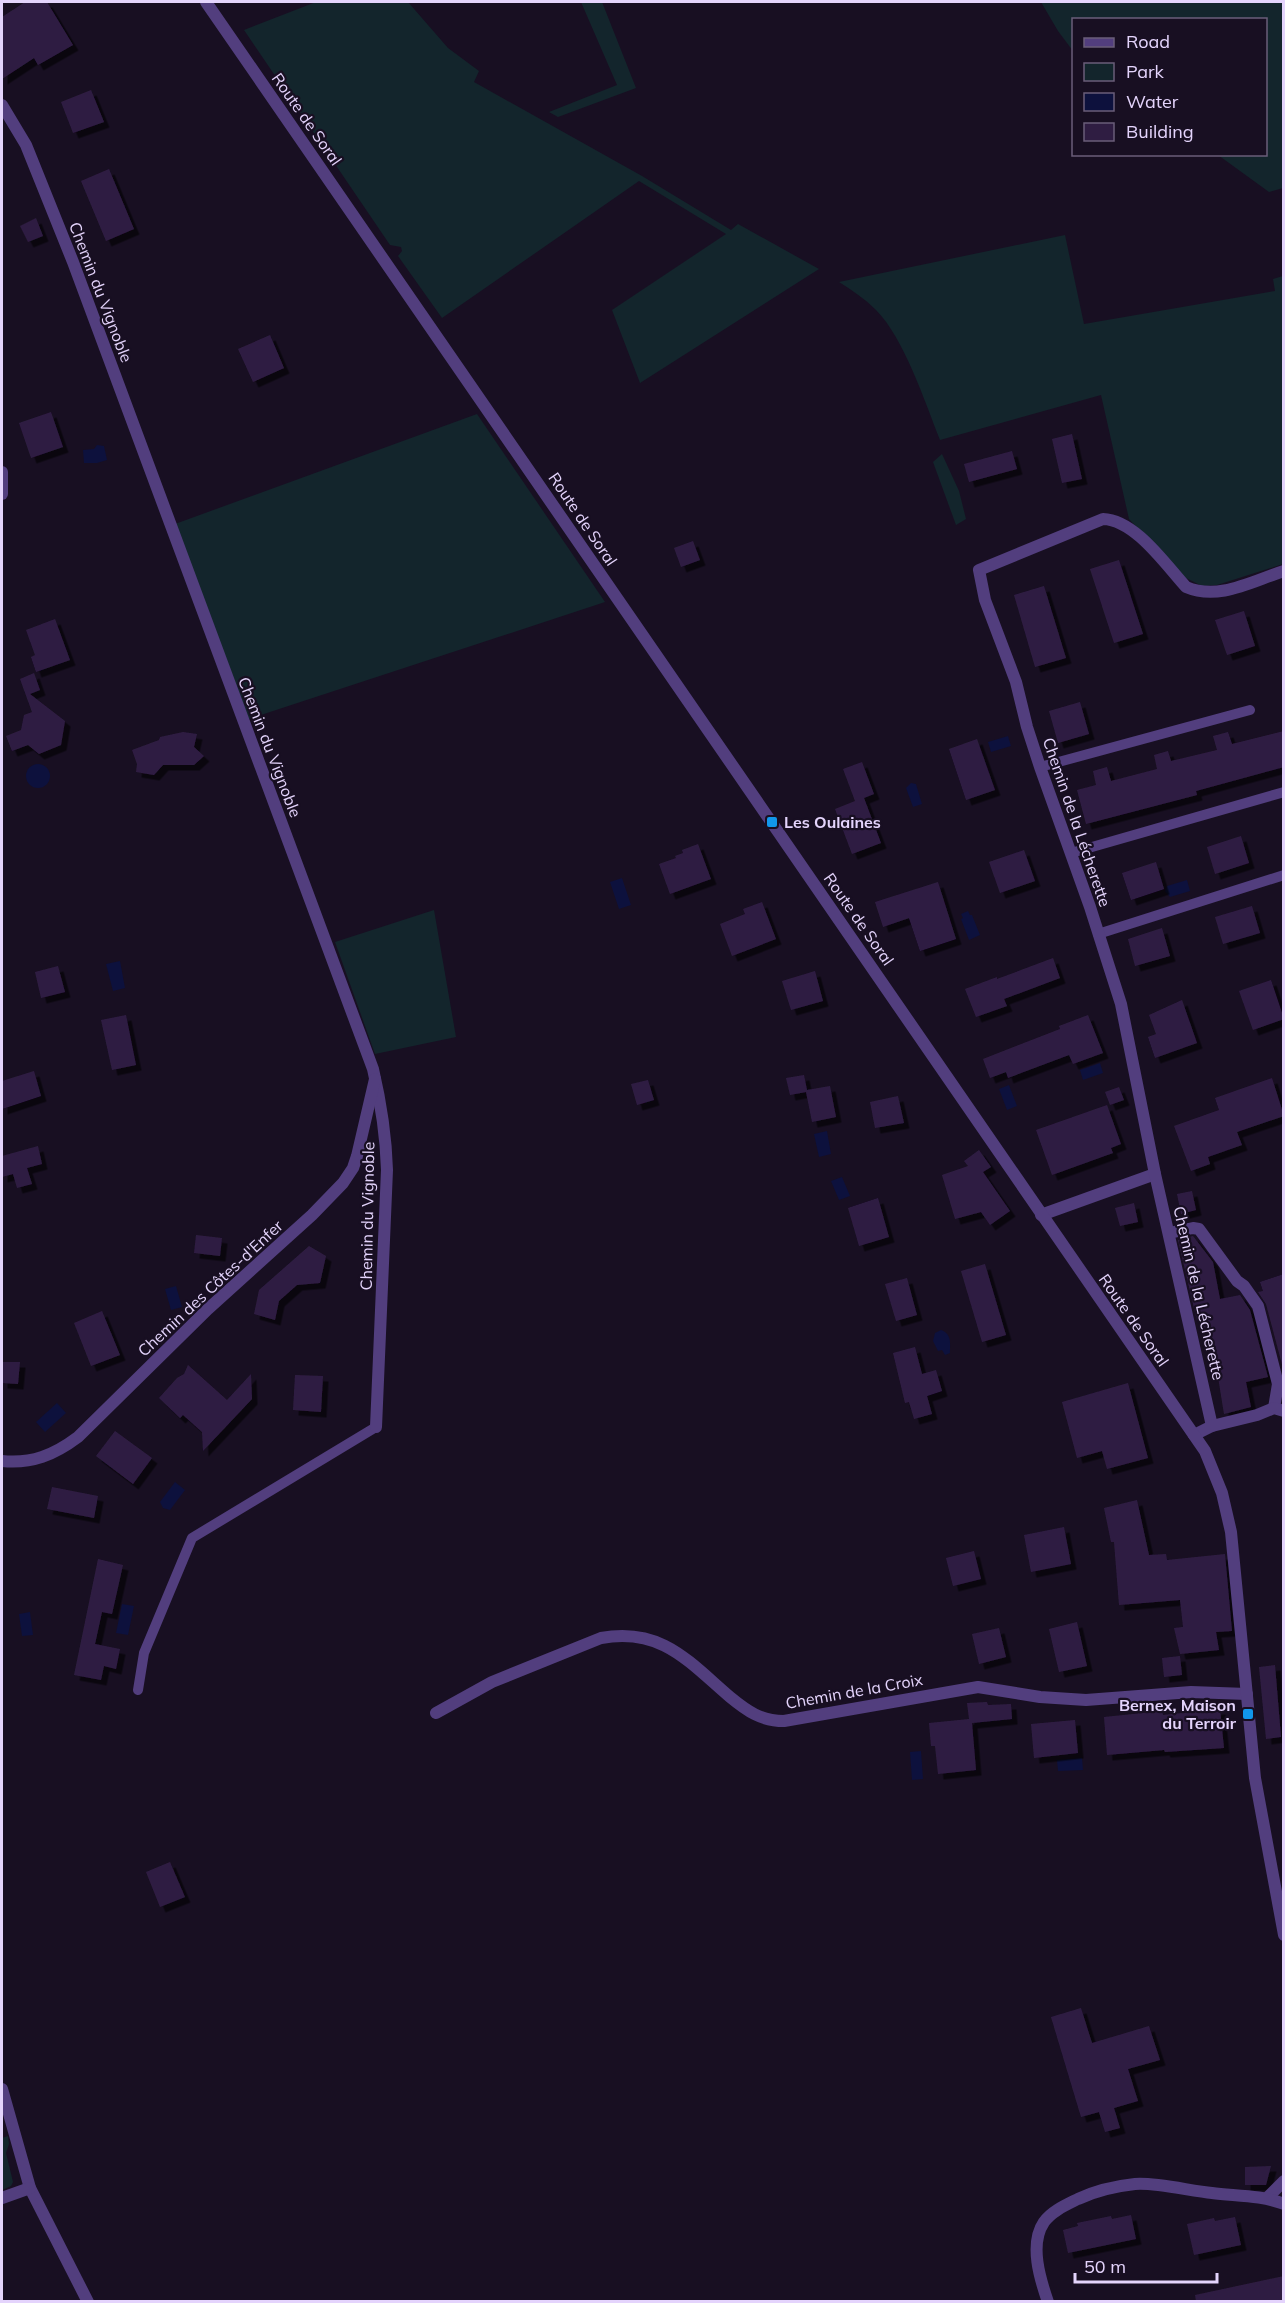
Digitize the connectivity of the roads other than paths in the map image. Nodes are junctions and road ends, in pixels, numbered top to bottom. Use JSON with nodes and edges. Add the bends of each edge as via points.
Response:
{"nodes":[{"id":1,"x":206,"y":2,"type":"edge"},
{"id":2,"x":2,"y":105,"type":"edge"},
{"id":3,"x":2,"y":472,"type":"edge"},
{"id":4,"x":2,"y":494,"type":"edge"},
{"id":5,"x":1284,"y":571,"type":"edge"},
{"id":6,"x":1250,"y":710,"type":"dead end"},
{"id":7,"x":1040,"y":767,"type":"junction"},
{"id":8,"x":1284,"y":792,"type":"edge"},
{"id":9,"x":1071,"y":853,"type":"junction"},
{"id":10,"x":1284,"y":875,"type":"edge"},
{"id":11,"x":1098,"y":934,"type":"junction"},
{"id":12,"x":375,"y":1077,"type":"junction"},
{"id":13,"x":1155,"y":1174,"type":"junction"},
{"id":14,"x":1041,"y":1215,"type":"junction"},
{"id":15,"x":1169,"y":1233,"type":"junction"},
{"id":16,"x":1279,"y":1410,"type":"edge"},
{"id":17,"x":1212,"y":1426,"type":"junction"},
{"id":18,"x":376,"y":1427,"type":"joint"},
{"id":19,"x":1194,"y":1435,"type":"junction"},
{"id":20,"x":2,"y":1461,"type":"edge"},
{"id":21,"x":138,"y":1689,"type":"dead end"},
{"id":22,"x":1247,"y":1694,"type":"junction"},
{"id":23,"x":436,"y":1713,"type":"dead end"},
{"id":24,"x":1284,"y":1935,"type":"edge"},
{"id":25,"x":2,"y":2089,"type":"edge"},
{"id":26,"x":1284,"y":2181,"type":"edge"},
{"id":27,"x":30,"y":2188,"type":"junction"},
{"id":28,"x":2,"y":2198,"type":"edge"},
{"id":29,"x":1267,"y":2198,"type":"junction"},
{"id":30,"x":1284,"y":2204,"type":"edge"},
{"id":31,"x":88,"y":2301,"type":"edge"},
{"id":32,"x":1048,"y":2301,"type":"edge"}],
"edges":[{"from":1,"to":14,"type":"street","name":"Route de Soral"},
{"from":2,"to":12,"type":"street","name":"Chemin du Vignoble","via":[[26,145],[73,262]]},
{"from":3,"to":4,"type":"street"},
{"from":5,"to":7,"type":"street","name":"Chemin de la Lécherette","via":[[1232,589],[1198,592],[1186,587],[1131,528],[1114,519],[1103,519],[979,570],[985,600],[1016,682]]},
{"from":6,"to":7,"type":"lane"},
{"from":7,"to":9,"type":"street","name":"Chemin de la Lécherette"},
{"from":8,"to":9,"type":"lane"},
{"from":9,"to":11,"type":"street","name":"Chemin de la Lécherette"},
{"from":10,"to":11,"type":"lane"},
{"from":11,"to":13,"type":"street","name":"Chemin de la Lécherette","via":[[1121,1004]]},
{"from":12,"to":18,"type":"street","name":"Chemin du Vignoble","via":[[386,1137],[387,1170]]},
{"from":12,"to":20,"type":"street","name":"Chemin des Côtes-d'Enfer","via":[[352,1168],[333,1194],[78,1437],[37,1459]]},
{"from":13,"to":14,"type":"street"},
{"from":13,"to":15,"type":"street","name":"Chemin de la Lécherette"},
{"from":14,"to":19,"type":"street","name":"Route de Soral"},
{"from":15,"to":16,"type":"street","via":[[1193,1228],[1203,1232],[1257,1306],[1278,1384]]},
{"from":15,"to":17,"type":"street","name":"Chemin de la Lécherette"},
{"from":16,"to":17,"type":"street"},
{"from":17,"to":19,"type":"street"},
{"from":18,"to":21,"type":"lane","via":[[192,1539],[144,1653]]},
{"from":19,"to":22,"type":"street","name":"Route de Soral","via":[[1213,1468],[1227,1514]]},
{"from":22,"to":23,"type":"street","name":"Chemin de la Croix","via":[[1191,1692],[1086,1700],[978,1687],[772,1721],[742,1707],[672,1648],[657,1641],[614,1636],[492,1682]]},
{"from":22,"to":24,"type":"street","name":"Route de Soral","via":[[1257,1788]]},
{"from":25,"to":27,"type":"street"},
{"from":26,"to":29,"type":"street"},
{"from":27,"to":28,"type":"street"},
{"from":27,"to":31,"type":"street"},
{"from":29,"to":30,"type":"street"},
{"from":29,"to":32,"type":"street","via":[[1137,2183],[1109,2188],[1062,2207],[1045,2221],[1037,2244],[1040,2277]]}]}
